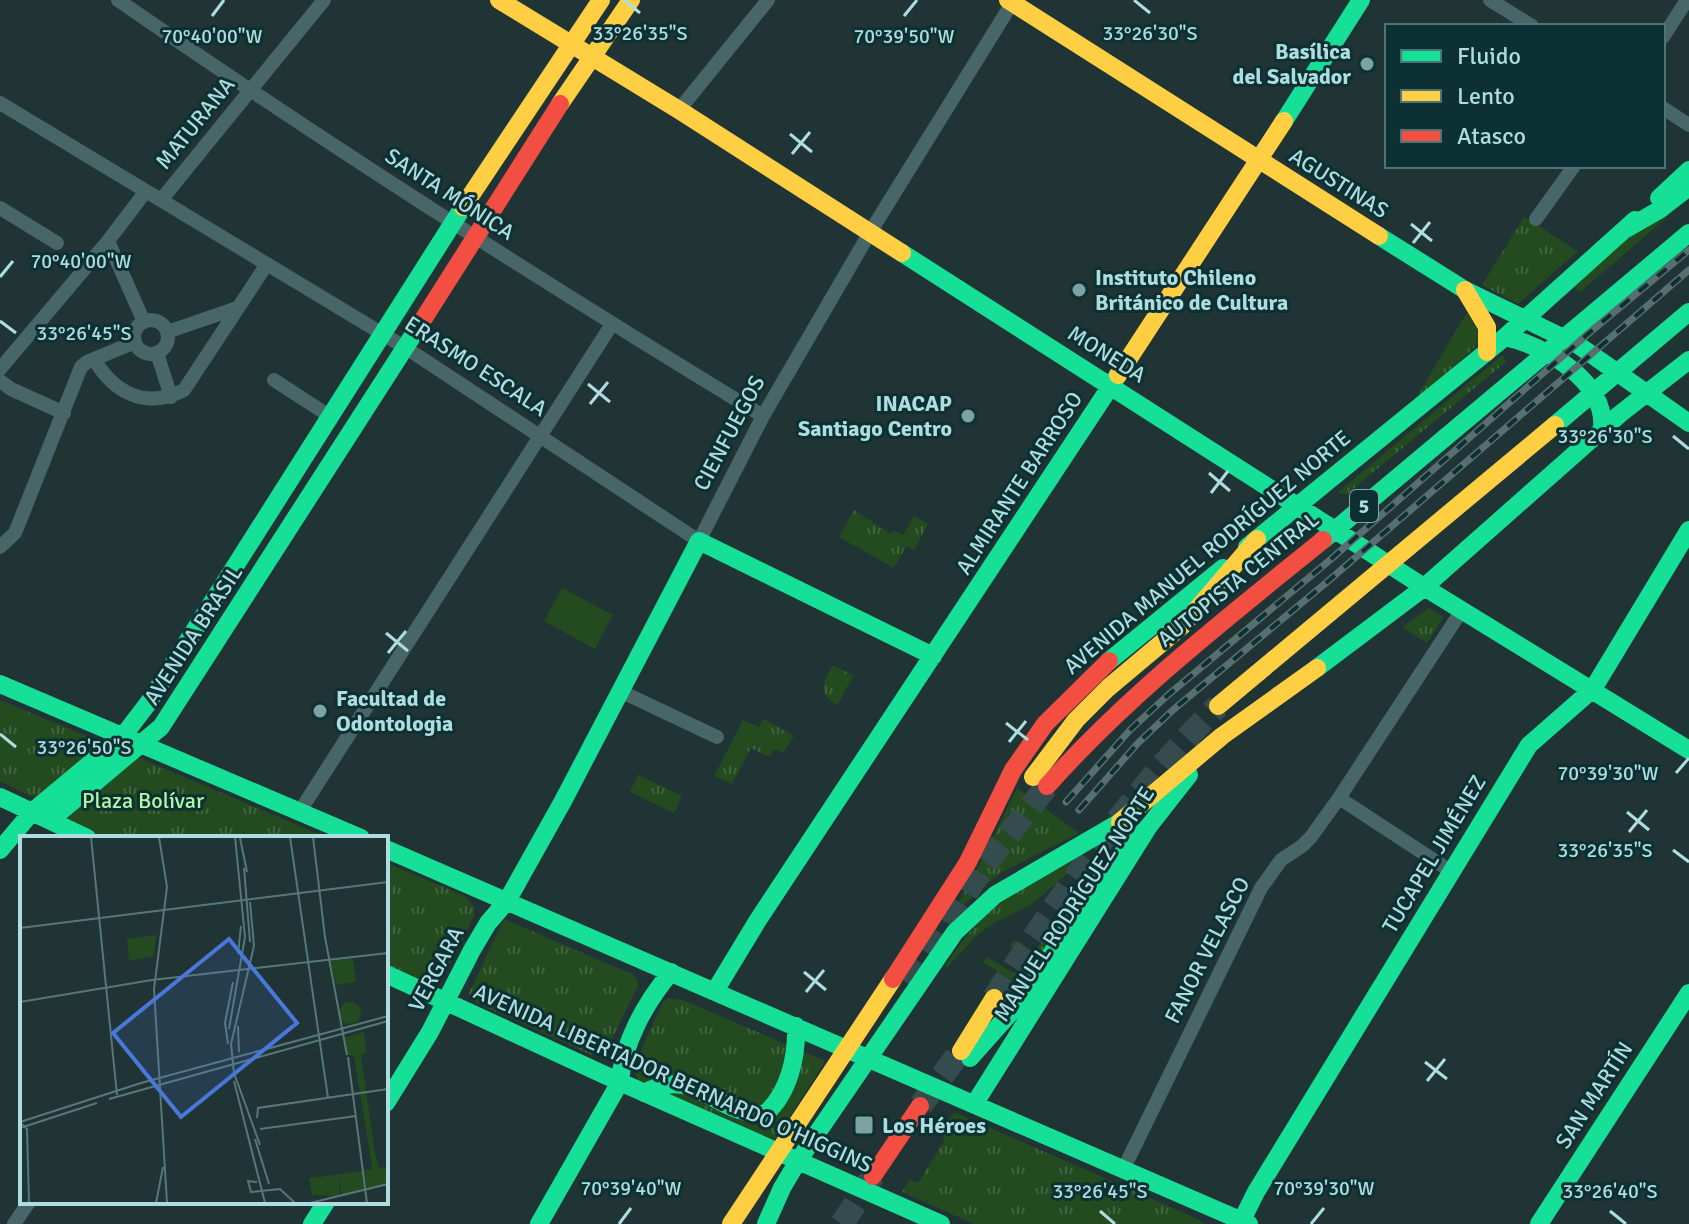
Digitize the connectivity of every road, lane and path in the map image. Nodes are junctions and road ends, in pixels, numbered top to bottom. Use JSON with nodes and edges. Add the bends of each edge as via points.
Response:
{"nodes":[{"id":1,"x":118,"y":0,"type":"edge"},
{"id":2,"x":324,"y":0,"type":"edge"},
{"id":3,"x":499,"y":0,"type":"edge"},
{"id":4,"x":601,"y":0,"type":"edge"},
{"id":5,"x":631,"y":0,"type":"edge"},
{"id":6,"x":768,"y":0,"type":"edge"},
{"id":7,"x":1361,"y":0,"type":"edge"},
{"id":8,"x":1490,"y":0,"type":"edge"},
{"id":9,"x":1687,"y":0,"type":"edge"},
{"id":10,"x":1012,"y":1,"type":"edge"},
{"id":11,"x":1529,"y":24,"type":"edge"},
{"id":12,"x":1665,"y":34,"type":"edge"},
{"id":13,"x":570,"y":43,"type":"junction"},
{"id":14,"x":592,"y":56,"type":"junction"},
{"id":15,"x":250,"y":91,"type":"junction"},
{"id":16,"x":0,"y":103,"type":"edge"},
{"id":17,"x":1665,"y":109,"type":"edge"},
{"id":18,"x":679,"y":110,"type":"junction"},
{"id":19,"x":1689,"y":125,"type":"edge"},
{"id":20,"x":1259,"y":161,"type":"junction"},
{"id":21,"x":1573,"y":168,"type":"edge"},
{"id":22,"x":1689,"y":170,"type":"edge"},
{"id":23,"x":1689,"y":187,"type":"edge"},
{"id":24,"x":146,"y":191,"type":"junction"},
{"id":25,"x":161,"y":200,"type":"junction"},
{"id":26,"x":0,"y":208,"type":"edge"},
{"id":27,"x":1536,"y":219,"type":"dead end"},
{"id":28,"x":453,"y":223,"type":"junction"},
{"id":29,"x":1626,"y":229,"type":"junction"},
{"id":30,"x":1689,"y":233,"type":"edge"},
{"id":31,"x":869,"y":234,"type":"junction"},
{"id":32,"x":476,"y":237,"type":"junction"},
{"id":33,"x":108,"y":241,"type":"junction"},
{"id":34,"x":57,"y":243,"type":"dead end"},
{"id":35,"x":267,"y":264,"type":"junction"},
{"id":36,"x":1465,"y":290,"type":"junction"},
{"id":37,"x":237,"y":308,"type":"junction"},
{"id":38,"x":1689,"y":312,"type":"edge"},
{"id":39,"x":1534,"y":321,"type":"junction"},
{"id":40,"x":144,"y":322,"type":"junction"},
{"id":41,"x":612,"y":324,"type":"junction"},
{"id":42,"x":167,"y":332,"type":"junction"},
{"id":43,"x":383,"y":334,"type":"junction"},
{"id":44,"x":1505,"y":337,"type":"junction"},
{"id":45,"x":135,"y":342,"type":"junction"},
{"id":46,"x":406,"y":348,"type":"junction"},
{"id":47,"x":1487,"y":352,"type":"junction"},
{"id":48,"x":157,"y":353,"type":"junction"},
{"id":49,"x":94,"y":359,"type":"junction"},
{"id":50,"x":1689,"y":360,"type":"edge"},
{"id":51,"x":0,"y":369,"type":"edge"},
{"id":52,"x":274,"y":380,"type":"dead end"},
{"id":53,"x":0,"y":381,"type":"edge"},
{"id":54,"x":1112,"y":385,"type":"junction"},
{"id":55,"x":1648,"y":391,"type":"junction"},
{"id":56,"x":171,"y":397,"type":"junction"},
{"id":57,"x":64,"y":413,"type":"junction"},
{"id":58,"x":763,"y":416,"type":"junction"},
{"id":59,"x":331,"y":417,"type":"junction"},
{"id":60,"x":1689,"y":423,"type":"edge"},
{"id":61,"x":1602,"y":429,"type":"junction"},
{"id":62,"x":540,"y":437,"type":"junction"},
{"id":63,"x":1305,"y":509,"type":"junction"},
{"id":64,"x":1689,"y":530,"type":"edge"},
{"id":65,"x":1257,"y":539,"type":"junction"},
{"id":66,"x":699,"y":541,"type":"junction"},
{"id":67,"x":0,"y":547,"type":"edge"},
{"id":68,"x":1424,"y":587,"type":"junction"},
{"id":69,"x":1462,"y":610,"type":"junction"},
{"id":70,"x":933,"y":656,"type":"junction"},
{"id":71,"x":0,"y":684,"type":"edge"},
{"id":72,"x":1593,"y":689,"type":"junction"},
{"id":73,"x":622,"y":692,"type":"junction"},
{"id":74,"x":1218,"y":706,"type":"tunnel mouth"},
{"id":75,"x":717,"y":737,"type":"dead end"},
{"id":76,"x":1221,"y":737,"type":"junction"},
{"id":77,"x":132,"y":739,"type":"junction"},
{"id":78,"x":1689,"y":750,"type":"edge"},
{"id":79,"x":0,"y":797,"type":"edge"},
{"id":80,"x":1339,"y":798,"type":"junction"},
{"id":81,"x":300,"y":811,"type":"junction"},
{"id":82,"x":32,"y":812,"type":"junction"},
{"id":83,"x":1149,"y":826,"type":"junction"},
{"id":84,"x":83,"y":836,"type":"edge"},
{"id":85,"x":356,"y":836,"type":"edge"},
{"id":86,"x":0,"y":850,"type":"edge"},
{"id":87,"x":388,"y":850,"type":"edge"},
{"id":88,"x":1452,"y":872,"type":"junction"},
{"id":89,"x":507,"y":901,"type":"junction"},
{"id":90,"x":671,"y":972,"type":"junction"},
{"id":91,"x":388,"y":975,"type":"edge"},
{"id":92,"x":715,"y":991,"type":"junction"},
{"id":93,"x":1689,"y":993,"type":"edge"},
{"id":94,"x":994,"y":998,"type":"tunnel mouth"},
{"id":95,"x":445,"y":1001,"type":"junction"},
{"id":96,"x":796,"y":1026,"type":"junction"},
{"id":97,"x":846,"y":1048,"type":"junction"},
{"id":98,"x":869,"y":1058,"type":"junction"},
{"id":99,"x":620,"y":1082,"type":"junction"},
{"id":100,"x":644,"y":1093,"type":"junction"},
{"id":101,"x":388,"y":1100,"type":"edge"},
{"id":102,"x":975,"y":1103,"type":"junction"},
{"id":103,"x":920,"y":1106,"type":"tunnel mouth"},
{"id":104,"x":777,"y":1153,"type":"junction"},
{"id":105,"x":798,"y":1161,"type":"junction"},
{"id":106,"x":1124,"y":1168,"type":"junction"},
{"id":107,"x":873,"y":1176,"type":"tunnel mouth"},
{"id":108,"x":28,"y":1204,"type":"edge"},
{"id":109,"x":325,"y":1204,"type":"edge"},
{"id":110,"x":1244,"y":1223,"type":"edge"},
{"id":111,"x":14,"y":1224,"type":"edge"},
{"id":112,"x":312,"y":1224,"type":"edge"},
{"id":113,"x":539,"y":1224,"type":"edge"},
{"id":114,"x":731,"y":1224,"type":"edge"},
{"id":115,"x":766,"y":1224,"type":"edge"},
{"id":116,"x":941,"y":1224,"type":"edge"},
{"id":117,"x":1539,"y":1224,"type":"edge"}],
"edges":[{"from":1,"to":15,"type":"street","name":"SANTA MÓNICA"},
{"from":2,"to":15,"type":"street","name":"MATURANA"},
{"from":3,"to":13,"type":"main road","name":"MONEDA"},
{"from":4,"to":13,"type":"main road","name":"AVENIDA BRASIL"},
{"from":5,"to":14,"type":"main road","name":"AVENIDA BRASIL"},
{"from":6,"to":18,"type":"street"},
{"from":7,"to":20,"type":"main road","name":"ALMIRANTE BARROSO"},
{"from":8,"to":11,"type":"street"},
{"from":9,"to":12,"type":"street"},
{"from":10,"to":20,"type":"main road","name":"AGUSTINAS"},
{"from":10,"to":31,"type":"street","name":"CIENFUEGOS"},
{"from":13,"to":14,"type":"main road","name":"MONEDA"},
{"from":13,"to":28,"type":"main road","name":"AVENIDA BRASIL"},
{"from":14,"to":18,"type":"main road","name":"MONEDA"},
{"from":14,"to":32,"type":"main road","name":"AVENIDA BRASIL"},
{"from":15,"to":25,"type":"street","name":"MATURANA"},
{"from":15,"to":28,"type":"street","name":"SANTA MÓNICA"},
{"from":16,"to":24,"type":"street","name":"ERASMO ESCALA"},
{"from":17,"to":19,"type":"street"},
{"from":18,"to":31,"type":"main road","name":"MONEDA"},
{"from":20,"to":36,"type":"main road","name":"AGUSTINAS"},
{"from":20,"to":54,"type":"main road","name":"ALMIRANTE BARROSO"},
{"from":21,"to":27,"type":"street"},
{"from":22,"to":29,"type":"main road","name":"AVENIDA MANUEL RODRÍGUEZ NORTE"},
{"from":23,"to":29,"type":"main road"},
{"from":24,"to":25,"type":"street","name":"ERASMO ESCALA"},
{"from":24,"to":33,"type":"street","name":"MATURANA"},
{"from":25,"to":35,"type":"street","name":"ERASMO ESCALA"},
{"from":26,"to":34,"type":"street"},
{"from":28,"to":32,"type":"street","name":"SANTA MÓNICA"},
{"from":28,"to":43,"type":"main road","name":"AVENIDA BRASIL"},
{"from":29,"to":39,"type":"main road","name":"AVENIDA MANUEL RODRÍGUEZ NORTE"},
{"from":30,"to":65,"type":"main road","name":"AUTOPISTA CENTRAL","number":"5","via":[[1141,688],[1040,781],[1076,720],[1183,625]]},
{"from":31,"to":54,"type":"main road","name":"MONEDA"},
{"from":31,"to":58,"type":"street","name":"CIENFUEGOS"},
{"from":32,"to":41,"type":"street","name":"SANTA MÓNICA"},
{"from":32,"to":46,"type":"main road","name":"AVENIDA BRASIL"},
{"from":33,"to":40,"type":"street"},
{"from":33,"to":51,"type":"street","name":"MATURANA"},
{"from":35,"to":37,"type":"street"},
{"from":35,"to":43,"type":"street","name":"ERASMO ESCALA"},
{"from":36,"to":39,"type":"main road","name":"AGUSTINAS"},
{"from":36,"to":47,"type":"main road","via":[[1487,327]]},
{"from":37,"to":42,"type":"street"},
{"from":37,"to":56,"type":"street","via":[[184,390]]},
{"from":38,"to":74,"type":"main road"},
{"from":39,"to":44,"type":"main road","name":"AVENIDA MANUEL RODRÍGUEZ NORTE"},
{"from":39,"to":55,"type":"main road","name":"AGUSTINAS"},
{"from":40,"to":42,"type":"street","via":[[158,322]]},
{"from":40,"to":45,"type":"street"},
{"from":41,"to":58,"type":"street","name":"SANTA MÓNICA"},
{"from":41,"to":62,"type":"street"},
{"from":42,"to":48,"type":"street","via":[[167,343]]},
{"from":43,"to":46,"type":"street","name":"ERASMO ESCALA"},
{"from":43,"to":59,"type":"main road","name":"AVENIDA BRASIL"},
{"from":44,"to":47,"type":"main road","name":"AVENIDA MANUEL RODRÍGUEZ NORTE"},
{"from":44,"to":61,"type":"main road","via":[[1527,342],[1582,381],[1600,404]]},
{"from":45,"to":48,"type":"street","via":[[142,351]]},
{"from":45,"to":49,"type":"street"},
{"from":46,"to":62,"type":"street","name":"ERASMO ESCALA"},
{"from":46,"to":77,"type":"main road","name":"AVENIDA BRASIL","via":[[175,708],[161,727]]},
{"from":47,"to":63,"type":"main road","name":"AVENIDA MANUEL RODRÍGUEZ NORTE"},
{"from":48,"to":56,"type":"street"},
{"from":49,"to":56,"type":"street","via":[[125,393],[155,400]]},
{"from":49,"to":57,"type":"street","via":[[81,367]]},
{"from":50,"to":55,"type":"main road"},
{"from":52,"to":59,"type":"street"},
{"from":53,"to":57,"type":"street"},
{"from":54,"to":63,"type":"main road","name":"MONEDA"},
{"from":54,"to":70,"type":"main road","name":"ALMIRANTE BARROSO"},
{"from":55,"to":60,"type":"main road","name":"AGUSTINAS"},
{"from":55,"to":61,"type":"main road"},
{"from":57,"to":67,"type":"street","via":[[15,533]]},
{"from":58,"to":66,"type":"street","name":"CIENFUEGOS"},
{"from":59,"to":77,"type":"main road","name":"AVENIDA BRASIL"},
{"from":61,"to":68,"type":"main road"},
{"from":62,"to":66,"type":"street","name":"ERASMO ESCALA"},
{"from":62,"to":81,"type":"street"},
{"from":63,"to":65,"type":"main road","name":"AVENIDA MANUEL RODRÍGUEZ NORTE"},
{"from":63,"to":68,"type":"main road","name":"MONEDA"},
{"from":64,"to":72,"type":"main road","name":"TUCAPEL JIMÉNEZ"},
{"from":65,"to":97,"type":"main road","name":"AVENIDA MANUEL RODRÍGUEZ NORTE","via":[[1104,665],[1037,735],[1013,770],[948,896]]},
{"from":66,"to":70,"type":"main road","name":"ERASMO ESCALA"},
{"from":66,"to":73,"type":"main road","name":"CIENFUEGOS"},
{"from":68,"to":69,"type":"main road","name":"MONEDA"},
{"from":68,"to":76,"type":"main road"},
{"from":69,"to":72,"type":"main road","name":"MONEDA"},
{"from":69,"to":80,"type":"street","name":"FANOR VELASCO"},
{"from":70,"to":92,"type":"main road","name":"ALMIRANTE BARROSO"},
{"from":71,"to":77,"type":"main road"},
{"from":72,"to":78,"type":"main road","name":"MONEDA"},
{"from":72,"to":88,"type":"main road","name":"TUCAPEL JIMÉNEZ","via":[[1529,745]]},
{"from":73,"to":75,"type":"street"},
{"from":73,"to":89,"type":"main road","name":"CIENFUEGOS"},
{"from":76,"to":83,"type":"main road","name":"MANUEL RODRÍGUEZ NORTE"},
{"from":76,"to":98,"type":"main road","via":[[1123,820],[983,902],[955,932]]},
{"from":77,"to":81,"type":"main road"},
{"from":77,"to":82,"type":"main road","name":"AVENIDA BRASIL"},
{"from":79,"to":82,"type":"main road"},
{"from":80,"to":88,"type":"street"},
{"from":80,"to":106,"type":"street","name":"FANOR VELASCO","via":[[1302,846],[1275,867],[1254,900]]},
{"from":81,"to":85,"type":"main road"},
{"from":82,"to":84,"type":"main road"},
{"from":82,"to":86,"type":"main road","name":"AVENIDA BRASIL"},
{"from":83,"to":94,"type":"main road","via":[[1105,872],[1019,1003],[965,1056]]},
{"from":83,"to":102,"type":"main road","name":"MANUEL RODRÍGUEZ NORTE"},
{"from":87,"to":89,"type":"main road"},
{"from":88,"to":110,"type":"main road","name":"TUCAPEL JIMÉNEZ","via":[[1256,1192]]},
{"from":89,"to":90,"type":"main road"},
{"from":89,"to":95,"type":"main road","name":"VERGARA","via":[[488,923]]},
{"from":90,"to":92,"type":"main road"},
{"from":90,"to":99,"type":"main road","via":[[652,995],[621,1064]]},
{"from":91,"to":95,"type":"main road","name":"AVENIDA LIBERTADOR BERNARDO O'HIGGINS"},
{"from":92,"to":96,"type":"main road"},
{"from":93,"to":117,"type":"main road","name":"SAN MARTÍN"},
{"from":95,"to":99,"type":"main road","name":"AVENIDA LIBERTADOR BERNARDO O'HIGGINS"},
{"from":95,"to":101,"type":"main road","name":"VERGARA"},
{"from":96,"to":97,"type":"main road"},
{"from":96,"to":100,"type":"main road","via":[[792,1064],[775,1105],[765,1114],[749,1113],[676,1082],[660,1083]]},
{"from":97,"to":98,"type":"main road"},
{"from":97,"to":104,"type":"main road","name":"AVENIDA MANUEL RODRÍGUEZ NORTE"},
{"from":98,"to":102,"type":"main road"},
{"from":98,"to":105,"type":"main road"},
{"from":99,"to":100,"type":"main road","name":"AVENIDA LIBERTADOR BERNARDO O'HIGGINS"},
{"from":99,"to":113,"type":"main road"},
{"from":100,"to":104,"type":"main road","name":"AVENIDA LIBERTADOR BERNARDO O'HIGGINS"},
{"from":102,"to":106,"type":"main road"},
{"from":103,"to":107,"type":"main road"},
{"from":104,"to":105,"type":"main road","name":"AVENIDA LIBERTADOR BERNARDO O'HIGGINS"},
{"from":104,"to":114,"type":"main road","name":"AVENIDA MANUEL RODRÍGUEZ NORTE"},
{"from":105,"to":115,"type":"main road"},
{"from":105,"to":116,"type":"main road","name":"AVENIDA LIBERTADOR BERNARDO O'HIGGINS"},
{"from":106,"to":110,"type":"main road"},
{"from":108,"to":111,"type":"street"},
{"from":109,"to":112,"type":"main road"}]}
